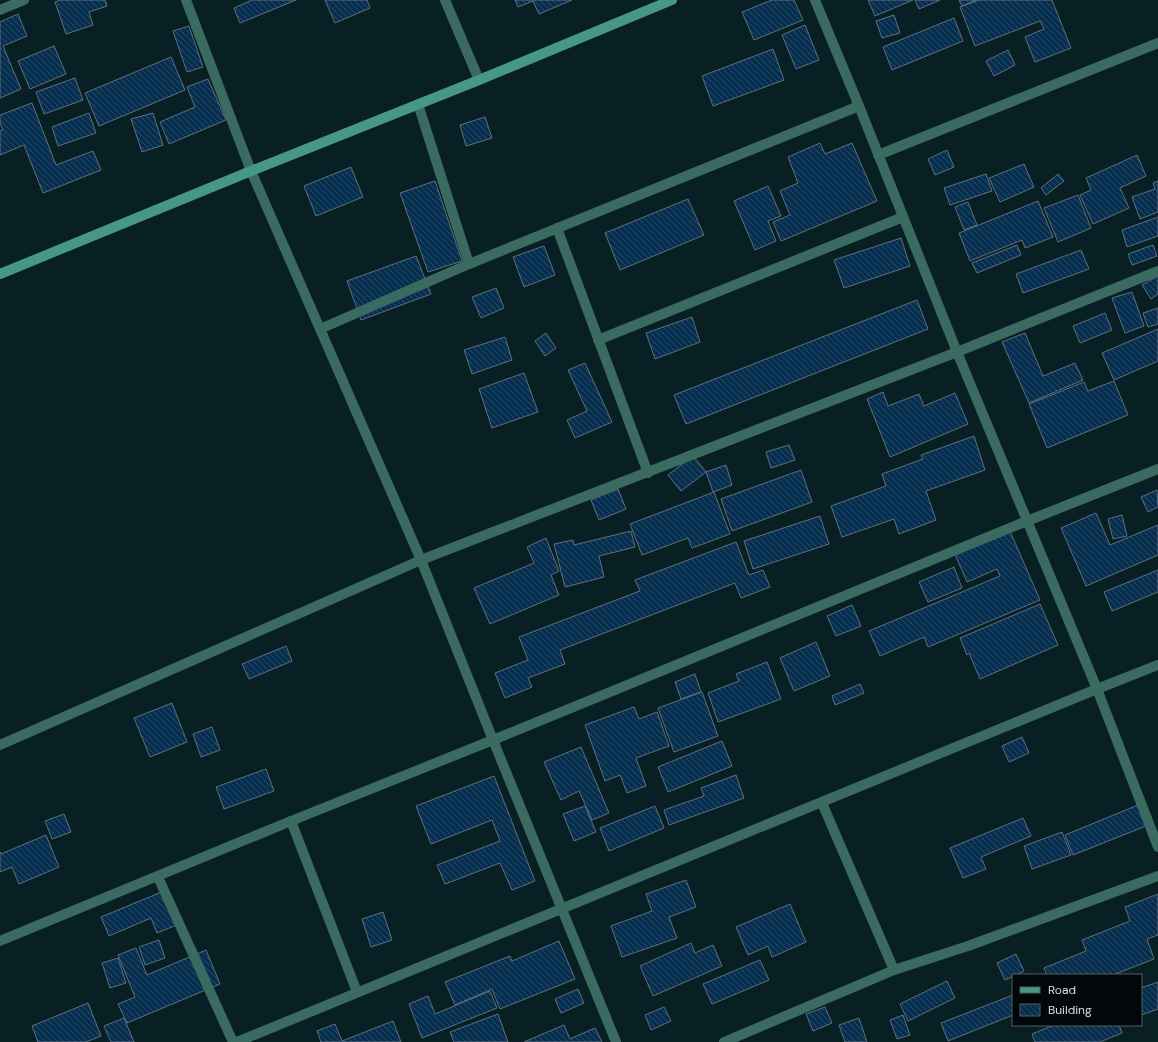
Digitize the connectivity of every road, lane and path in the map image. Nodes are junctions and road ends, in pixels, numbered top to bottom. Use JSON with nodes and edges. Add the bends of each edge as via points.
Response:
{"nodes":[{"id":1,"x":24,"y":0,"type":"edge"},
{"id":2,"x":186,"y":0,"type":"edge"},
{"id":3,"x":445,"y":0,"type":"edge"},
{"id":4,"x":672,"y":0,"type":"edge"},
{"id":5,"x":815,"y":0,"type":"edge"},
{"id":6,"x":0,"y":10,"type":"edge"},
{"id":7,"x":1158,"y":43,"type":"edge"},
{"id":8,"x":480,"y":80,"type":"junction"},
{"id":9,"x":418,"y":104,"type":"junction"},
{"id":10,"x":859,"y":106,"type":"junction"},
{"id":11,"x":878,"y":155,"type":"junction"},
{"id":12,"x":251,"y":171,"type":"junction"},
{"id":13,"x":903,"y":217,"type":"junction"},
{"id":14,"x":557,"y":228,"type":"junction"},
{"id":15,"x":469,"y":264,"type":"junction"},
{"id":16,"x":1158,"y":271,"type":"edge"},
{"id":17,"x":0,"y":274,"type":"edge"},
{"id":18,"x":320,"y":329,"type":"junction"},
{"id":19,"x":598,"y":340,"type":"junction"},
{"id":20,"x":957,"y":352,"type":"junction"},
{"id":21,"x":1158,"y":469,"type":"edge"},
{"id":22,"x":648,"y":473,"type":"junction"},
{"id":23,"x":1026,"y":521,"type":"junction"},
{"id":24,"x":421,"y":560,"type":"junction"},
{"id":25,"x":1158,"y":665,"type":"edge"},
{"id":26,"x":1097,"y":689,"type":"junction"},
{"id":27,"x":493,"y":740,"type":"junction"},
{"id":28,"x":0,"y":745,"type":"edge"},
{"id":29,"x":822,"y":803,"type":"junction"},
{"id":30,"x":291,"y":821,"type":"junction"},
{"id":31,"x":1158,"y":847,"type":"edge"},
{"id":32,"x":158,"y":876,"type":"junction"},
{"id":33,"x":1158,"y":876,"type":"edge"},
{"id":34,"x":562,"y":909,"type":"junction"},
{"id":35,"x":0,"y":941,"type":"edge"},
{"id":36,"x":894,"y":970,"type":"junction"},
{"id":37,"x":357,"y":992,"type":"junction"},
{"id":38,"x":233,"y":1042,"type":"edge"},
{"id":39,"x":237,"y":1042,"type":"edge"},
{"id":40,"x":616,"y":1042,"type":"edge"},
{"id":41,"x":724,"y":1042,"type":"edge"}],
"edges":[{"from":1,"to":6,"type":"street"},
{"from":2,"to":12,"type":"street"},
{"from":3,"to":8,"type":"street"},
{"from":4,"to":8,"type":"street"},
{"from":5,"to":10,"type":"street"},
{"from":7,"to":11,"type":"street"},
{"from":8,"to":9,"type":"street"},
{"from":9,"to":12,"type":"street"},
{"from":9,"to":15,"type":"street"},
{"from":10,"to":11,"type":"street"},
{"from":10,"to":14,"type":"street"},
{"from":11,"to":13,"type":"street"},
{"from":12,"to":17,"type":"street"},
{"from":12,"to":18,"type":"street"},
{"from":13,"to":19,"type":"street"},
{"from":13,"to":20,"type":"street"},
{"from":14,"to":15,"type":"street"},
{"from":14,"to":19,"type":"street"},
{"from":15,"to":18,"type":"street"},
{"from":16,"to":20,"type":"street"},
{"from":18,"to":24,"type":"street"},
{"from":19,"to":22,"type":"street"},
{"from":20,"to":22,"type":"street"},
{"from":20,"to":23,"type":"street"},
{"from":21,"to":23,"type":"street"},
{"from":22,"to":24,"type":"street"},
{"from":23,"to":26,"type":"street"},
{"from":23,"to":27,"type":"street"},
{"from":24,"to":27,"type":"street"},
{"from":24,"to":28,"type":"street"},
{"from":25,"to":26,"type":"street"},
{"from":26,"to":29,"type":"street"},
{"from":26,"to":31,"type":"street"},
{"from":27,"to":30,"type":"street"},
{"from":27,"to":34,"type":"street"},
{"from":29,"to":34,"type":"street"},
{"from":29,"to":36,"type":"street"},
{"from":30,"to":32,"type":"street"},
{"from":30,"to":37,"type":"street"},
{"from":32,"to":35,"type":"street"},
{"from":32,"to":38,"type":"street"},
{"from":33,"to":36,"type":"street","via":[[968,946]]},
{"from":34,"to":37,"type":"street"},
{"from":34,"to":40,"type":"street"},
{"from":36,"to":41,"type":"street"},
{"from":37,"to":39,"type":"street"}]}
